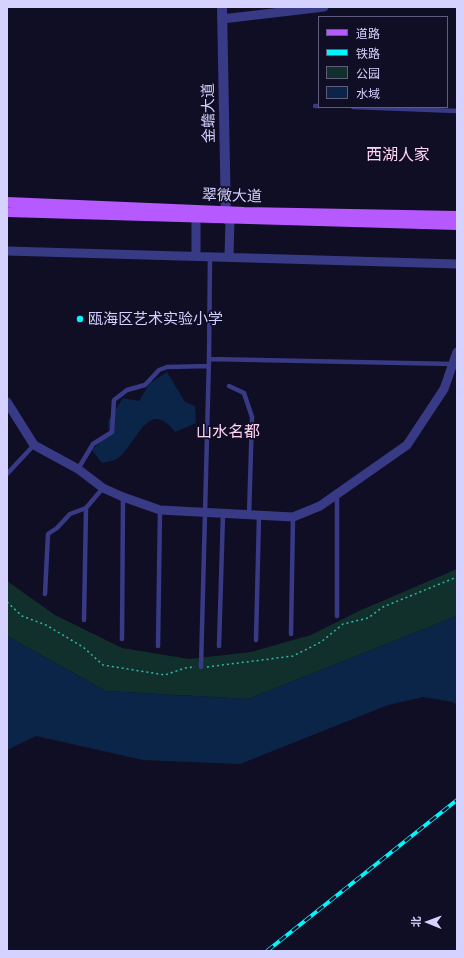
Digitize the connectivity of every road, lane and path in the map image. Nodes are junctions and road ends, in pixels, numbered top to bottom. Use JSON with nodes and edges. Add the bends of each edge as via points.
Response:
{"nodes":[{"id":1,"x":222,"y":7,"type":"edge"},
{"id":2,"x":324,"y":7,"type":"edge"},
{"id":3,"x":222,"y":19,"type":"junction"},
{"id":4,"x":379,"y":108,"type":"edge"},
{"id":5,"x":457,"y":111,"type":"edge"},
{"id":6,"x":7,"y":202,"type":"edge"},
{"id":7,"x":7,"y":212,"type":"edge"},
{"id":8,"x":227,"y":216,"type":"junction"},
{"id":9,"x":457,"y":216,"type":"edge"},
{"id":10,"x":196,"y":218,"type":"junction"},
{"id":11,"x":457,"y":224,"type":"edge"},
{"id":12,"x":7,"y":251,"type":"edge"},
{"id":13,"x":196,"y":256,"type":"junction"},
{"id":14,"x":210,"y":256,"type":"junction"},
{"id":15,"x":229,"y":257,"type":"junction"},
{"id":16,"x":457,"y":264,"type":"edge"},
{"id":17,"x":457,"y":352,"type":"edge"},
{"id":18,"x":209,"y":359,"type":"junction"},
{"id":19,"x":455,"y":364,"type":"edge"},
{"id":20,"x":209,"y":366,"type":"junction"},
{"id":21,"x":229,"y":386,"type":"dead end"},
{"id":22,"x":7,"y":402,"type":"edge"},
{"id":23,"x":34,"y":445,"type":"junction"},
{"id":24,"x":78,"y":469,"type":"junction"},
{"id":25,"x":7,"y":474,"type":"edge"},
{"id":26,"x":103,"y":488,"type":"junction"},
{"id":27,"x":337,"y":494,"type":"junction"},
{"id":28,"x":123,"y":497,"type":"junction"},
{"id":29,"x":86,"y":508,"type":"junction"},
{"id":30,"x":160,"y":510,"type":"junction"},
{"id":31,"x":205,"y":513,"type":"junction"},
{"id":32,"x":223,"y":514,"type":"junction"},
{"id":33,"x":248,"y":516,"type":"junction"},
{"id":34,"x":259,"y":516,"type":"junction"},
{"id":35,"x":293,"y":517,"type":"junction"},
{"id":36,"x":457,"y":577,"type":"edge"},
{"id":37,"x":45,"y":594,"type":"dead end"},
{"id":38,"x":7,"y":602,"type":"edge"},
{"id":39,"x":337,"y":616,"type":"dead end"},
{"id":40,"x":84,"y":620,"type":"dead end"},
{"id":41,"x":291,"y":634,"type":"dead end"},
{"id":42,"x":122,"y":640,"type":"dead end"},
{"id":43,"x":256,"y":640,"type":"dead end"},
{"id":44,"x":158,"y":646,"type":"dead end"},
{"id":45,"x":219,"y":646,"type":"dead end"},
{"id":46,"x":201,"y":667,"type":"junction"}],
"edges":[{"from":1,"to":3,"type":"street","name":"金蟾大道"},
{"from":2,"to":3,"type":"street"},
{"from":3,"to":8,"type":"street","name":"金蟾大道"},
{"from":4,"to":5,"type":"lane"},
{"from":6,"to":8,"type":"main road","name":"翠微大道"},
{"from":7,"to":10,"type":"main road","name":"翠微大道"},
{"from":8,"to":9,"type":"main road","name":"翠微大道"},
{"from":8,"to":10,"type":"main road","name":"翠微大道"},
{"from":8,"to":11,"type":"main road","name":"翠微大道"},
{"from":8,"to":15,"type":"street"},
{"from":10,"to":13,"type":"street"},
{"from":12,"to":13,"type":"street"},
{"from":13,"to":14,"type":"street"},
{"from":14,"to":15,"type":"street"},
{"from":14,"to":18,"type":"lane"},
{"from":15,"to":16,"type":"street"},
{"from":17,"to":19,"type":"street"},
{"from":18,"to":19,"type":"lane"},
{"from":18,"to":20,"type":"lane"},
{"from":19,"to":27,"type":"street","via":[[444,389],[407,445]]},
{"from":20,"to":24,"type":"lane","via":[[167,366],[159,370],[145,385],[127,390],[114,400],[112,432],[93,444]]},
{"from":20,"to":31,"type":"lane"},
{"from":21,"to":33,"type":"lane","via":[[244,393],[252,417]]},
{"from":22,"to":23,"type":"street"},
{"from":23,"to":24,"type":"street"},
{"from":23,"to":25,"type":"lane"},
{"from":24,"to":26,"type":"street"},
{"from":26,"to":28,"type":"street"},
{"from":26,"to":29,"type":"lane"},
{"from":27,"to":35,"type":"street","via":[[320,506]]},
{"from":27,"to":39,"type":"lane"},
{"from":28,"to":30,"type":"street"},
{"from":28,"to":42,"type":"lane"},
{"from":29,"to":37,"type":"lane","via":[[70,514],[48,534]]},
{"from":29,"to":40,"type":"lane"},
{"from":30,"to":31,"type":"street"},
{"from":30,"to":44,"type":"lane"},
{"from":31,"to":32,"type":"street"},
{"from":31,"to":46,"type":"lane"},
{"from":32,"to":33,"type":"street"},
{"from":32,"to":45,"type":"lane"},
{"from":33,"to":34,"type":"street"},
{"from":34,"to":35,"type":"street"},
{"from":34,"to":43,"type":"lane"},
{"from":35,"to":41,"type":"lane"},
{"from":36,"to":46,"type":"path","via":[[383,606],[368,618],[343,624],[321,642],[293,656]]},
{"from":38,"to":46,"type":"path","via":[[22,616],[46,625],[84,646],[103,665],[165,675],[185,668]]}]}
